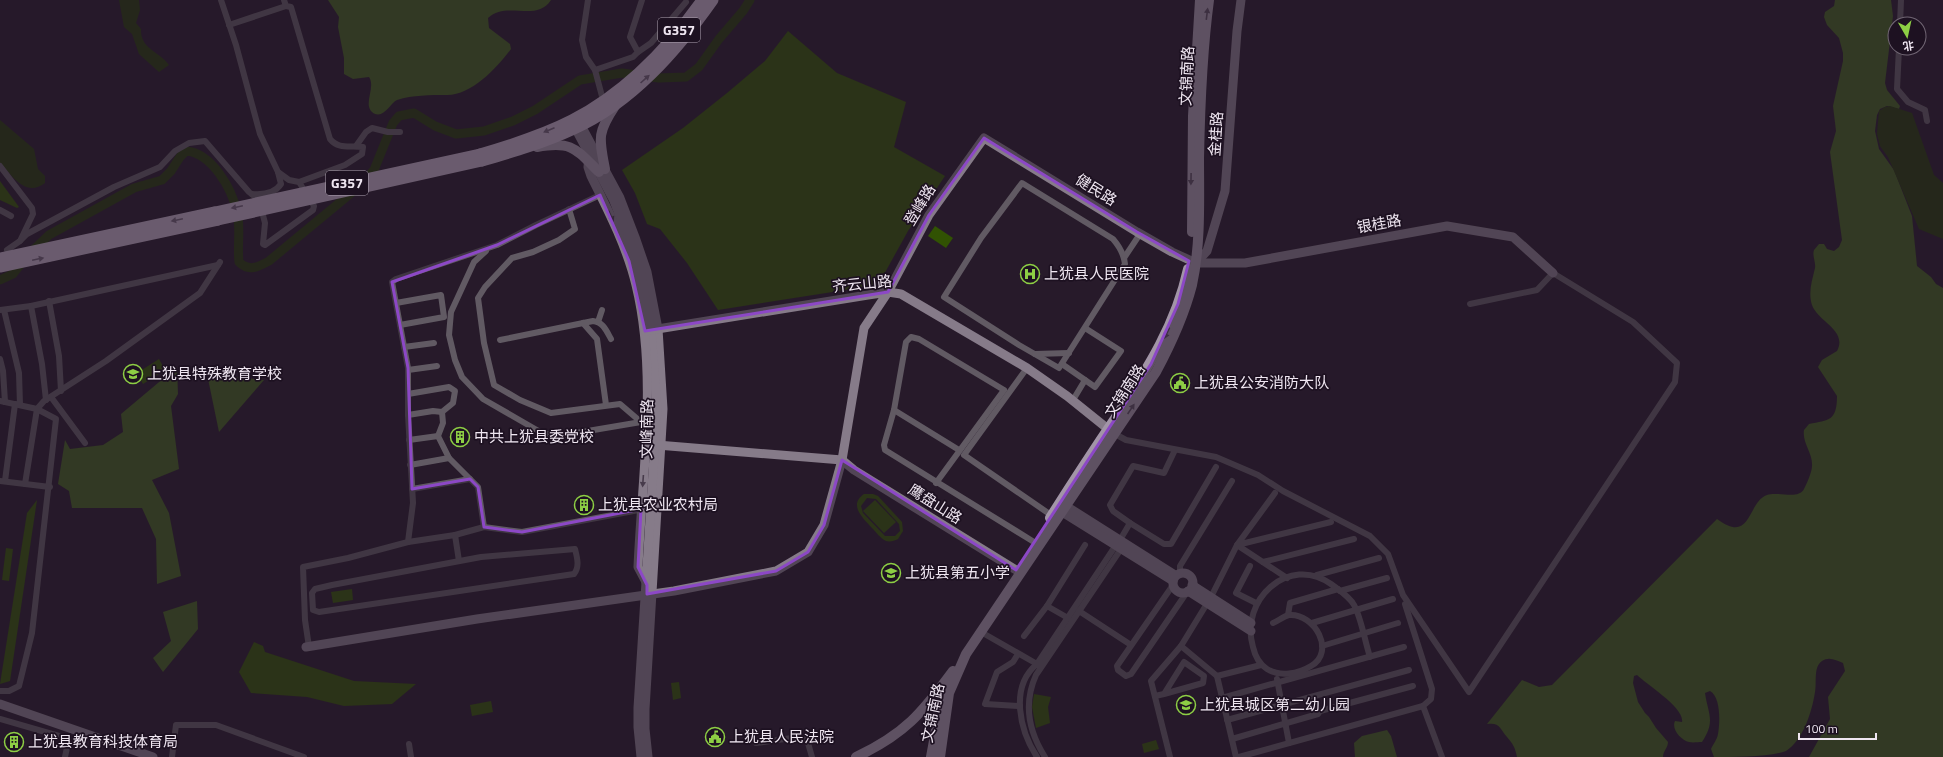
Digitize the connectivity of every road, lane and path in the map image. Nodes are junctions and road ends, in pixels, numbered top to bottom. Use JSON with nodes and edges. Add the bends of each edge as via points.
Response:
{"nodes":[{"id":1,"x":221,"y":0,"type":"edge"},
{"id":2,"x":588,"y":0,"type":"edge"},
{"id":3,"x":642,"y":0,"type":"edge"},
{"id":4,"x":702,"y":0,"type":"edge"},
{"id":5,"x":713,"y":0,"type":"edge"},
{"id":6,"x":1200,"y":0,"type":"edge"},
{"id":7,"x":1209,"y":0,"type":"edge"},
{"id":8,"x":1241,"y":0,"type":"edge"},
{"id":9,"x":1901,"y":0,"type":"edge"},
{"id":10,"x":686,"y":2,"type":"dead end"},
{"id":11,"x":285,"y":3,"type":"edge"},
{"id":12,"x":1900,"y":16,"type":"edge"},
{"id":13,"x":230,"y":25,"type":"junction"},
{"id":14,"x":638,"y":52,"type":"junction"},
{"id":15,"x":1899,"y":56,"type":"edge"},
{"id":16,"x":596,"y":70,"type":"junction"},
{"id":17,"x":619,"y":97,"type":"junction"},
{"id":18,"x":603,"y":100,"type":"junction"},
{"id":19,"x":1927,"y":121,"type":"dead end"},
{"id":20,"x":576,"y":123,"type":"junction"},
{"id":21,"x":400,"y":132,"type":"dead end"},
{"id":22,"x":984,"y":138,"type":"joint"},
{"id":23,"x":356,"y":146,"type":"junction"},
{"id":24,"x":525,"y":149,"type":"junction"},
{"id":25,"x":481,"y":158,"type":"junction"},
{"id":26,"x":589,"y":158,"type":"junction"},
{"id":27,"x":0,"y":166,"type":"edge"},
{"id":28,"x":602,"y":171,"type":"junction"},
{"id":29,"x":278,"y":172,"type":"junction"},
{"id":30,"x":299,"y":182,"type":"junction"},
{"id":31,"x":252,"y":194,"type":"junction"},
{"id":32,"x":600,"y":195,"type":"junction"},
{"id":33,"x":569,"y":209,"type":"junction"},
{"id":34,"x":0,"y":210,"type":"edge"},
{"id":35,"x":12,"y":216,"type":"dead end"},
{"id":36,"x":1140,"y":234,"type":"junction"},
{"id":37,"x":106,"y":240,"type":"junction"},
{"id":38,"x":20,"y":241,"type":"junction"},
{"id":39,"x":489,"y":248,"type":"junction"},
{"id":40,"x":4,"y":254,"type":"edge"},
{"id":41,"x":1124,"y":258,"type":"junction"},
{"id":42,"x":1193,"y":262,"type":"junction"},
{"id":43,"x":0,"y":267,"type":"edge"},
{"id":44,"x":1553,"y":273,"type":"junction"},
{"id":45,"x":888,"y":292,"type":"junction"},
{"id":46,"x":49,"y":301,"type":"junction"},
{"id":47,"x":396,"y":303,"type":"junction"},
{"id":48,"x":1470,"y":304,"type":"dead end"},
{"id":49,"x":31,"y":306,"type":"junction"},
{"id":50,"x":2,"y":310,"type":"edge"},
{"id":51,"x":602,"y":310,"type":"dead end"},
{"id":52,"x":598,"y":322,"type":"junction"},
{"id":53,"x":583,"y":323,"type":"junction"},
{"id":54,"x":400,"y":325,"type":"junction"},
{"id":55,"x":1085,"y":328,"type":"junction"},
{"id":56,"x":606,"y":329,"type":"junction"},
{"id":57,"x":651,"y":330,"type":"junction"},
{"id":58,"x":597,"y":339,"type":"junction"},
{"id":59,"x":611,"y":339,"type":"dead end"},
{"id":60,"x":500,"y":340,"type":"dead end"},
{"id":61,"x":434,"y":343,"type":"dead end"},
{"id":62,"x":404,"y":347,"type":"junction"},
{"id":63,"x":1069,"y":353,"type":"junction"},
{"id":64,"x":1034,"y":354,"type":"junction"},
{"id":65,"x":0,"y":359,"type":"edge"},
{"id":66,"x":1062,"y":364,"type":"junction"},
{"id":67,"x":438,"y":366,"type":"dead end"},
{"id":68,"x":1027,"y":368,"type":"junction"},
{"id":69,"x":408,"y":370,"type":"junction"},
{"id":70,"x":1085,"y":380,"type":"junction"},
{"id":71,"x":62,"y":391,"type":"junction"},
{"id":72,"x":408,"y":394,"type":"junction"},
{"id":73,"x":48,"y":399,"type":"junction"},
{"id":74,"x":1073,"y":400,"type":"junction"},
{"id":75,"x":2,"y":402,"type":"edge"},
{"id":76,"x":17,"y":405,"type":"junction"},
{"id":77,"x":606,"y":405,"type":"junction"},
{"id":78,"x":37,"y":409,"type":"junction"},
{"id":79,"x":894,"y":410,"type":"junction"},
{"id":80,"x":442,"y":412,"type":"junction"},
{"id":81,"x":408,"y":415,"type":"junction"},
{"id":82,"x":643,"y":423,"type":"junction"},
{"id":83,"x":660,"y":426,"type":"junction"},
{"id":84,"x":1111,"y":431,"type":"junction"},
{"id":85,"x":438,"y":436,"type":"junction"},
{"id":86,"x":409,"y":440,"type":"junction"},
{"id":87,"x":85,"y":443,"type":"dead end"},
{"id":88,"x":658,"y":446,"type":"junction"},
{"id":89,"x":959,"y":450,"type":"junction"},
{"id":90,"x":1175,"y":450,"type":"junction"},
{"id":91,"x":449,"y":458,"type":"junction"},
{"id":92,"x":842,"y":460,"type":"junction"},
{"id":93,"x":410,"y":465,"type":"junction"},
{"id":94,"x":1216,"y":467,"type":"dead end"},
{"id":95,"x":470,"y":479,"type":"junction"},
{"id":96,"x":3,"y":481,"type":"edge"},
{"id":97,"x":1232,"y":481,"type":"dead end"},
{"id":98,"x":936,"y":483,"type":"junction"},
{"id":99,"x":25,"y":484,"type":"junction"},
{"id":100,"x":50,"y":486,"type":"junction"},
{"id":101,"x":412,"y":489,"type":"junction"},
{"id":102,"x":1275,"y":494,"type":"dead end"},
{"id":103,"x":641,"y":509,"type":"junction"},
{"id":104,"x":1064,"y":509,"type":"junction"},
{"id":105,"x":654,"y":510,"type":"junction"},
{"id":106,"x":1051,"y":515,"type":"junction"},
{"id":107,"x":1130,"y":522,"type":"junction"},
{"id":108,"x":1331,"y":522,"type":"dead end"},
{"id":109,"x":484,"y":527,"type":"junction"},
{"id":110,"x":455,"y":535,"type":"junction"},
{"id":111,"x":1354,"y":539,"type":"dead end"},
{"id":112,"x":408,"y":542,"type":"junction"},
{"id":113,"x":1034,"y":542,"type":"junction"},
{"id":114,"x":1119,"y":544,"type":"junction"},
{"id":115,"x":1085,"y":545,"type":"dead end"},
{"id":116,"x":1237,"y":545,"type":"junction"},
{"id":117,"x":1379,"y":558,"type":"dead end"},
{"id":118,"x":459,"y":561,"type":"junction"},
{"id":119,"x":1262,"y":562,"type":"junction"},
{"id":120,"x":1250,"y":566,"type":"dead end"},
{"id":121,"x":1016,"y":570,"type":"junction"},
{"id":122,"x":1317,"y":575,"type":"junction"},
{"id":123,"x":1287,"y":578,"type":"junction"},
{"id":124,"x":1387,"y":578,"type":"dead end"},
{"id":125,"x":1176,"y":579,"type":"junction"},
{"id":126,"x":1188,"y":590,"type":"junction"},
{"id":127,"x":1339,"y":590,"type":"junction"},
{"id":128,"x":649,"y":591,"type":"junction"},
{"id":129,"x":1403,"y":595,"type":"junction"},
{"id":130,"x":1393,"y":599,"type":"dead end"},
{"id":131,"x":1209,"y":600,"type":"junction"},
{"id":132,"x":1256,"y":604,"type":"junction"},
{"id":133,"x":1047,"y":606,"type":"junction"},
{"id":134,"x":1355,"y":610,"type":"junction"},
{"id":135,"x":1079,"y":611,"type":"junction"},
{"id":136,"x":1288,"y":615,"type":"junction"},
{"id":137,"x":1068,"y":618,"type":"junction"},
{"id":138,"x":1273,"y":623,"type":"dead end"},
{"id":139,"x":1312,"y":623,"type":"junction"},
{"id":140,"x":1398,"y":623,"type":"dead end"},
{"id":141,"x":1251,"y":627,"type":"junction"},
{"id":142,"x":980,"y":632,"type":"junction"},
{"id":143,"x":1362,"y":634,"type":"junction"},
{"id":144,"x":1024,"y":636,"type":"dead end"},
{"id":145,"x":1131,"y":645,"type":"junction"},
{"id":146,"x":1181,"y":646,"type":"junction"},
{"id":147,"x":1322,"y":646,"type":"junction"},
{"id":148,"x":308,"y":647,"type":"joint"},
{"id":149,"x":1404,"y":647,"type":"dead end"},
{"id":150,"x":1018,"y":654,"type":"junction"},
{"id":151,"x":1370,"y":657,"type":"junction"},
{"id":152,"x":1261,"y":665,"type":"junction"},
{"id":153,"x":1039,"y":666,"type":"junction"},
{"id":154,"x":1409,"y":670,"type":"dead end"},
{"id":155,"x":953,"y":671,"type":"junction"},
{"id":156,"x":1277,"y":673,"type":"junction"},
{"id":157,"x":1218,"y":676,"type":"junction"},
{"id":158,"x":1276,"y":683,"type":"junction"},
{"id":159,"x":1413,"y":686,"type":"dead end"},
{"id":160,"x":1023,"y":687,"type":"junction"},
{"id":161,"x":1031,"y":689,"type":"junction"},
{"id":162,"x":0,"y":691,"type":"edge"},
{"id":163,"x":1164,"y":694,"type":"junction"},
{"id":164,"x":1154,"y":696,"type":"junction"},
{"id":165,"x":1222,"y":698,"type":"junction"},
{"id":166,"x":0,"y":704,"type":"edge"},
{"id":167,"x":1281,"y":705,"type":"junction"},
{"id":168,"x":1423,"y":706,"type":"junction"},
{"id":169,"x":1020,"y":707,"type":"junction"},
{"id":170,"x":1028,"y":708,"type":"junction"},
{"id":171,"x":0,"y":719,"type":"edge"},
{"id":172,"x":1227,"y":720,"type":"junction"},
{"id":173,"x":1285,"y":723,"type":"junction"},
{"id":174,"x":1232,"y":739,"type":"junction"},
{"id":175,"x":756,"y":742,"type":"dead end"},
{"id":176,"x":1289,"y":743,"type":"junction"},
{"id":177,"x":409,"y":744,"type":"dead end"},
{"id":178,"x":932,"y":752,"type":"edge"},
{"id":179,"x":65,"y":757,"type":"edge"},
{"id":180,"x":153,"y":757,"type":"edge"},
{"id":181,"x":172,"y":757,"type":"edge"},
{"id":182,"x":304,"y":757,"type":"edge"},
{"id":183,"x":412,"y":757,"type":"edge"},
{"id":184,"x":641,"y":757,"type":"edge"},
{"id":185,"x":648,"y":757,"type":"edge"},
{"id":186,"x":812,"y":757,"type":"edge"},
{"id":187,"x":856,"y":757,"type":"edge"},
{"id":188,"x":926,"y":757,"type":"edge"},
{"id":189,"x":940,"y":757,"type":"edge"},
{"id":190,"x":1037,"y":757,"type":"edge"},
{"id":191,"x":1045,"y":757,"type":"edge"},
{"id":192,"x":1170,"y":757,"type":"edge"},
{"id":193,"x":1237,"y":757,"type":"edge"},
{"id":194,"x":1442,"y":757,"type":"edge"}],
"edges":[{"from":1,"to":13,"type":"street"},
{"from":2,"to":16,"type":"street","via":[[582,40],[586,57]]},
{"from":3,"to":14,"type":"street","via":[[630,38]]},
{"from":4,"to":17,"type":"highway","number":"G357","via":[[689,19]]},
{"from":17,"to":5,"type":"highway","number":"G357","one_way":true,"via":[[667,59]]},
{"from":6,"to":42,"type":"main road","name":"文锦南路","one_way":true,"via":[[1193,116]]},
{"from":42,"to":7,"type":"main road","name":"文锦南路","one_way":true,"via":[[1198,233],[1200,116]]},
{"from":8,"to":42,"type":"street","name":"金桂路","via":[[1225,191],[1207,251]]},
{"from":9,"to":12,"type":"street"},
{"from":10,"to":14,"type":"street","via":[[651,43]]},
{"from":11,"to":13,"type":"street"},
{"from":11,"to":23,"type":"street","via":[[291,7],[330,139],[341,148]]},
{"from":13,"to":29,"type":"street","via":[[260,134]]},
{"from":14,"to":16,"type":"street","via":[[633,57]]},
{"from":15,"to":19,"type":"street","via":[[1897,89],[1908,102],[1925,110]]},
{"from":16,"to":18,"type":"street"},
{"from":17,"to":18,"type":"highway","number":"G357"},
{"from":17,"to":20,"type":"highway","number":"G357"},
{"from":17,"to":28,"type":"main road","via":[[602,128]]},
{"from":18,"to":20,"type":"highway","number":"G357"},
{"from":20,"to":24,"type":"highway","number":"G357"},
{"from":20,"to":25,"type":"highway","number":"G357","one_way":true},
{"from":20,"to":26,"type":"street"},
{"from":20,"to":28,"type":"street","name":"文峰南路"},
{"from":21,"to":23,"type":"street","via":[[372,128]]},
{"from":22,"to":36,"type":"street","name":"健民路"},
{"from":22,"to":45,"type":"street","name":"登峰路","via":[[929,215]]},
{"from":23,"to":30,"type":"street","via":[[363,147],[362,154],[345,166]]},
{"from":24,"to":25,"type":"highway","number":"G357"},
{"from":24,"to":26,"type":"main road","via":[[563,145],[574,148]]},
{"from":25,"to":37,"type":"highway","number":"G357","bridge":true},
{"from":26,"to":28,"type":"main road"},
{"from":26,"to":32,"type":"street","via":[[588,167]]},
{"from":27,"to":38,"type":"street","via":[[32,208],[33,214]]},
{"from":28,"to":57,"type":"street","name":"文峰南路","via":[[641,274]]},
{"from":29,"to":30,"type":"street","via":[[289,180]]},
{"from":29,"to":31,"type":"street","via":[[281,184],[278,190],[262,195]]},
{"from":30,"to":31,"type":"street","via":[[314,210],[265,245],[265,223],[259,200]]},
{"from":31,"to":38,"type":"street","via":[[205,141],[189,143],[175,151],[160,167],[114,187],[27,234]]},
{"from":32,"to":33,"type":"street"},
{"from":32,"to":57,"type":"street","one_way":true,"via":[[618,233]]},
{"from":33,"to":39,"type":"street"},
{"from":33,"to":77,"type":"street","via":[[575,230],[533,252],[512,258],[478,298],[484,343],[494,385],[520,400],[551,413]]},
{"from":34,"to":35,"type":"street"},
{"from":36,"to":41,"type":"street"},
{"from":36,"to":42,"type":"street","name":"健民路"},
{"from":37,"to":40,"type":"highway","number":"G357"},
{"from":43,"to":37,"type":"highway","number":"G357","one_way":true},
{"from":38,"to":40,"type":"street"},
{"from":39,"to":47,"type":"street","via":[[396,279],[392,282]]},
{"from":39,"to":82,"type":"street","via":[[474,262],[451,312],[449,335],[462,377],[483,399],[542,433],[558,436]]},
{"from":41,"to":55,"type":"street","via":[[1125,264]]},
{"from":41,"to":64,"type":"street","via":[[1113,239],[1025,184],[1019,185],[981,238],[944,297]]},
{"from":42,"to":44,"type":"street","name":"银桂路","via":[[1245,263],[1447,226],[1513,237]]},
{"from":42,"to":84,"type":"main road","name":"文锦南路","via":[[1168,331]]},
{"from":44,"to":48,"type":"street","via":[[1537,290]]},
{"from":44,"to":129,"type":"street","via":[[1633,322],[1677,363],[1675,382],[1469,692]]},
{"from":45,"to":57,"type":"street","name":"齐云山路"},
{"from":45,"to":68,"type":"street","name":"齐云山路","via":[[901,294],[915,301]]},
{"from":45,"to":92,"type":"street","name":"登峰路","via":[[864,328]]},
{"from":46,"to":49,"type":"street"},
{"from":46,"to":71,"type":"street"},
{"from":46,"to":71,"type":"street","via":[[219,264],[200,293]]},
{"from":47,"to":54,"type":"street"},
{"from":47,"to":54,"type":"street","via":[[441,296],[444,317]]},
{"from":49,"to":50,"type":"street"},
{"from":49,"to":73,"type":"street"},
{"from":50,"to":76,"type":"street","via":[[19,373]]},
{"from":51,"to":52,"type":"street"},
{"from":52,"to":53,"type":"street"},
{"from":52,"to":56,"type":"street"},
{"from":53,"to":58,"type":"street"},
{"from":53,"to":60,"type":"street"},
{"from":54,"to":62,"type":"street"},
{"from":55,"to":63,"type":"street"},
{"from":55,"to":70,"type":"street","via":[[1121,351],[1095,386]]},
{"from":56,"to":58,"type":"street","via":[[603,337]]},
{"from":56,"to":59,"type":"street"},
{"from":57,"to":82,"type":"street"},
{"from":57,"to":83,"type":"street","name":"文峰南路","via":[[663,409]]},
{"from":58,"to":77,"type":"street"},
{"from":61,"to":62,"type":"street"},
{"from":62,"to":69,"type":"street"},
{"from":63,"to":64,"type":"street"},
{"from":63,"to":66,"type":"street"},
{"from":64,"to":66,"type":"street","via":[[1060,368]]},
{"from":65,"to":75,"type":"street","via":[[3,371]]},
{"from":66,"to":70,"type":"street"},
{"from":67,"to":69,"type":"street"},
{"from":68,"to":74,"type":"street","name":"齐云山路"},
{"from":68,"to":106,"type":"street","via":[[964,455]]},
{"from":69,"to":72,"type":"street"},
{"from":70,"to":74,"type":"street"},
{"from":71,"to":73,"type":"street"},
{"from":72,"to":80,"type":"street","via":[[449,387],[455,391],[453,403]]},
{"from":72,"to":81,"type":"street"},
{"from":73,"to":78,"type":"street"},
{"from":73,"to":87,"type":"street"},
{"from":74,"to":84,"type":"street","name":"齐云山路"},
{"from":75,"to":76,"type":"street"},
{"from":76,"to":78,"type":"street"},
{"from":76,"to":96,"type":"street"},
{"from":77,"to":82,"type":"street","via":[[620,404]]},
{"from":78,"to":99,"type":"street"},
{"from":78,"to":100,"type":"street","via":[[56,419]]},
{"from":79,"to":89,"type":"street"},
{"from":79,"to":89,"type":"street","via":[[906,342],[911,337],[919,339],[1004,390]]},
{"from":79,"to":98,"type":"street","via":[[884,445],[885,450]]},
{"from":80,"to":81,"type":"street"},
{"from":80,"to":85,"type":"street","via":[[443,423]]},
{"from":81,"to":86,"type":"street"},
{"from":82,"to":83,"type":"street"},
{"from":82,"to":103,"type":"street","one_way":true},
{"from":83,"to":88,"type":"street","name":"文峰南路"},
{"from":84,"to":90,"type":"street","via":[[1126,440]]},
{"from":84,"to":104,"type":"main road","name":"文锦南路"},
{"from":84,"to":106,"type":"main road","name":"文锦南路"},
{"from":85,"to":86,"type":"street"},
{"from":85,"to":91,"type":"street"},
{"from":86,"to":93,"type":"street"},
{"from":88,"to":92,"type":"street"},
{"from":88,"to":105,"type":"street","name":"文峰南路"},
{"from":89,"to":98,"type":"street"},
{"from":90,"to":107,"type":"street","via":[[1164,473],[1133,466],[1110,506],[1113,511]]},
{"from":90,"to":129,"type":"street","via":[[1216,457],[1258,475],[1283,491],[1370,536],[1388,554]]},
{"from":91,"to":93,"type":"street"},
{"from":91,"to":95,"type":"street"},
{"from":92,"to":121,"type":"street","name":"鹰盘山路","via":[[854,470]]},
{"from":92,"to":128,"type":"street","name":"登峰路","via":[[824,525],[808,552],[776,571]]},
{"from":93,"to":101,"type":"street"},
{"from":94,"to":107,"type":"street","via":[[1171,544],[1164,544]]},
{"from":95,"to":101,"type":"street"},
{"from":95,"to":109,"type":"street","via":[[478,487]]},
{"from":96,"to":99,"type":"street"},
{"from":97,"to":125,"type":"street","via":[[1180,566]]},
{"from":98,"to":113,"type":"street"},
{"from":99,"to":100,"type":"street"},
{"from":100,"to":162,"type":"street","via":[[32,633],[19,686],[9,691]]},
{"from":101,"to":112,"type":"street","via":[[413,503]]},
{"from":102,"to":116,"type":"street"},
{"from":103,"to":105,"type":"street"},
{"from":103,"to":109,"type":"street","via":[[522,532]]},
{"from":103,"to":128,"type":"street","via":[[638,567]]},
{"from":104,"to":114,"type":"street"},
{"from":104,"to":142,"type":"main road","name":"文锦南路"},
{"from":105,"to":128,"type":"street","name":"文峰南路"},
{"from":106,"to":113,"type":"main road","name":"文锦南路"},
{"from":107,"to":114,"type":"street"},
{"from":108,"to":116,"type":"street"},
{"from":109,"to":110,"type":"street"},
{"from":110,"to":112,"type":"street"},
{"from":110,"to":118,"type":"street"},
{"from":111,"to":119,"type":"street"},
{"from":112,"to":148,"type":"street","via":[[303,567],[304,620]]},
{"from":113,"to":121,"type":"main road","name":"文锦南路"},
{"from":114,"to":125,"type":"street"},
{"from":114,"to":135,"type":"street"},
{"from":114,"to":137,"type":"street"},
{"from":115,"to":133,"type":"street"},
{"from":116,"to":119,"type":"street"},
{"from":116,"to":131,"type":"street"},
{"from":117,"to":122,"type":"street"},
{"from":118,"to":118,"type":"street","via":[[575,549],[578,557],[577,571],[574,574],[319,612],[313,610],[312,593],[315,590],[389,573]]},
{"from":119,"to":123,"type":"street"},
{"from":120,"to":132,"type":"street","via":[[1236,593]]},
{"from":121,"to":155,"type":"main road","name":"文锦南路","via":[[962,651]]},
{"from":122,"to":123,"type":"street"},
{"from":122,"to":127,"type":"street"},
{"from":123,"to":132,"type":"street","via":[[1274,584]]},
{"from":124,"to":127,"type":"street"},
{"from":125,"to":126,"type":"street","via":[[1178,592]]},
{"from":125,"to":126,"type":"street","via":[[1188,575],[1192,580]]},
{"from":125,"to":145,"type":"street"},
{"from":126,"to":131,"type":"street"},
{"from":126,"to":145,"type":"street","via":[[1131,674],[1126,676],[1117,666]]},
{"from":127,"to":134,"type":"street","via":[[1354,604]]},
{"from":127,"to":136,"type":"street","via":[[1290,604]]},
{"from":128,"to":148,"type":"street","name":"登峰路"},
{"from":128,"to":184,"type":"street","name":"文峰南路","via":[[638,728]]},
{"from":128,"to":185,"type":"street","name":"文峰南路","via":[[645,709]]},
{"from":129,"to":168,"type":"street","via":[[1432,689],[1431,699]]},
{"from":130,"to":134,"type":"street"},
{"from":131,"to":141,"type":"street"},
{"from":131,"to":146,"type":"street"},
{"from":132,"to":141,"type":"street"},
{"from":133,"to":137,"type":"street"},
{"from":133,"to":144,"type":"street"},
{"from":134,"to":139,"type":"street"},
{"from":134,"to":143,"type":"street"},
{"from":135,"to":145,"type":"street"},
{"from":135,"to":153,"type":"street"},
{"from":136,"to":138,"type":"street"},
{"from":136,"to":139,"type":"street","via":[[1302,616]]},
{"from":137,"to":153,"type":"street"},
{"from":139,"to":147,"type":"street"},
{"from":140,"to":143,"type":"street"},
{"from":141,"to":152,"type":"street","via":[[1255,654]]},
{"from":142,"to":150,"type":"street"},
{"from":142,"to":189,"type":"main road","name":"文锦南路","via":[[966,654],[949,693]]},
{"from":143,"to":147,"type":"street"},
{"from":143,"to":151,"type":"street"},
{"from":146,"to":157,"type":"street"},
{"from":146,"to":164,"type":"street","via":[[1151,681]]},
{"from":147,"to":156,"type":"street","via":[[1320,659],[1311,666],[1292,673]]},
{"from":149,"to":151,"type":"street"},
{"from":150,"to":153,"type":"street"},
{"from":150,"to":169,"type":"street","via":[[1013,662],[997,672],[985,704]]},
{"from":151,"to":158,"type":"street"},
{"from":152,"to":156,"type":"street"},
{"from":152,"to":157,"type":"street"},
{"from":153,"to":160,"type":"street","via":[[1029,670]]},
{"from":153,"to":161,"type":"street"},
{"from":154,"to":167,"type":"street"},
{"from":155,"to":178,"type":"main road","name":"文锦南路","via":[[944,693]]},
{"from":155,"to":187,"type":"main road","via":[[926,708],[903,730],[883,744]]},
{"from":156,"to":158,"type":"street"},
{"from":157,"to":165,"type":"street"},
{"from":158,"to":165,"type":"street"},
{"from":158,"to":167,"type":"street"},
{"from":159,"to":173,"type":"street"},
{"from":160,"to":161,"type":"street"},
{"from":160,"to":169,"type":"street"},
{"from":161,"to":170,"type":"street"},
{"from":163,"to":163,"type":"street","via":[[1203,683],[1204,676],[1184,662]]},
{"from":163,"to":164,"type":"street"},
{"from":164,"to":192,"type":"street"},
{"from":165,"to":172,"type":"street"},
{"from":166,"to":180,"type":"street"},
{"from":167,"to":172,"type":"street"},
{"from":167,"to":173,"type":"street"},
{"from":168,"to":176,"type":"street"},
{"from":168,"to":194,"type":"street"},
{"from":169,"to":170,"type":"street"},
{"from":169,"to":190,"type":"street","via":[[1026,736]]},
{"from":170,"to":191,"type":"street","via":[[1033,734]]},
{"from":171,"to":179,"type":"street","via":[[66,738],[68,743]]},
{"from":172,"to":174,"type":"street"},
{"from":173,"to":174,"type":"street"},
{"from":173,"to":176,"type":"street"},
{"from":174,"to":193,"type":"street"},
{"from":175,"to":186,"type":"street","via":[[806,736]]},
{"from":176,"to":193,"type":"street"},
{"from":177,"to":183,"type":"street"},
{"from":178,"to":188,"type":"main road"},
{"from":181,"to":182,"type":"street","via":[[176,725],[216,726]]}]}
